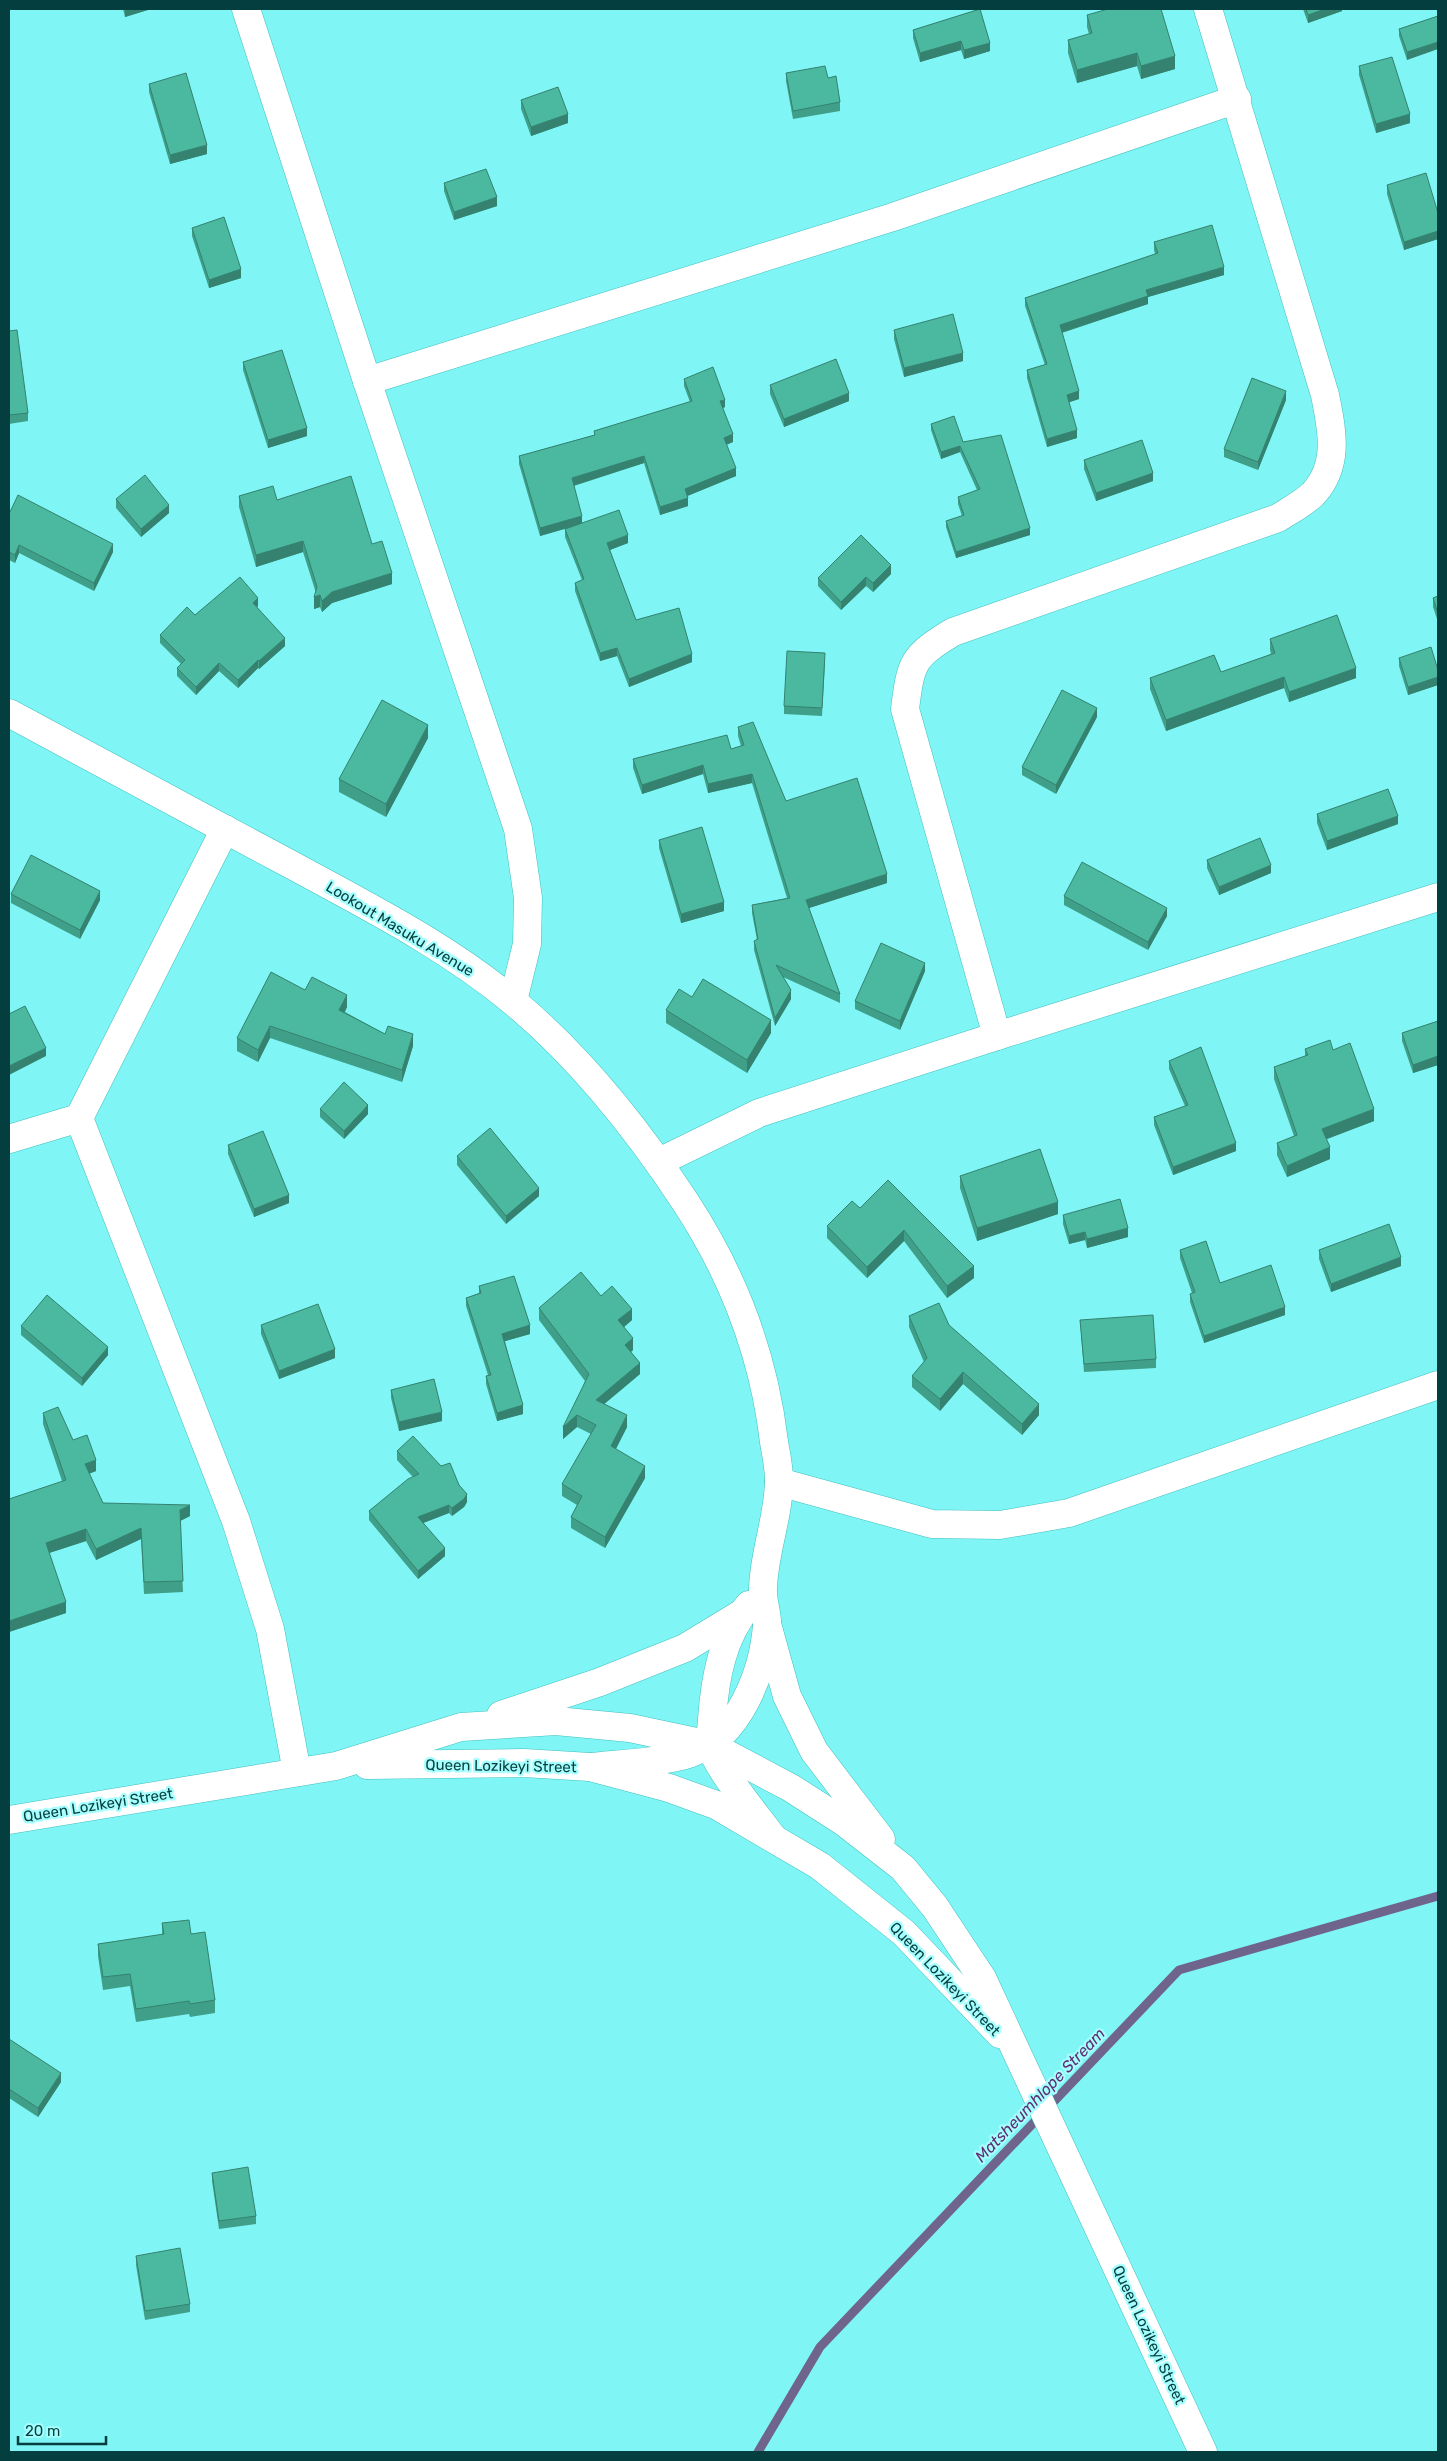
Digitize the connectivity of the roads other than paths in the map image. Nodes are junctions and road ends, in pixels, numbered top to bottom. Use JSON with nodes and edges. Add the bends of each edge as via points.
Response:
{"nodes":[{"id":1,"x":246,"y":9,"type":"edge"},
{"id":2,"x":1208,"y":9,"type":"edge"},
{"id":3,"x":1237,"y":99,"type":"junction"},
{"id":4,"x":367,"y":381,"type":"junction"},
{"id":5,"x":9,"y":713,"type":"edge"},
{"id":6,"x":225,"y":829,"type":"junction"},
{"id":7,"x":1438,"y":897,"type":"edge"},
{"id":8,"x":513,"y":1001,"type":"junction"},
{"id":9,"x":997,"y":1036,"type":"junction"},
{"id":10,"x":79,"y":1118,"type":"junction"},
{"id":11,"x":9,"y":1139,"type":"edge"},
{"id":12,"x":659,"y":1162,"type":"junction"},
{"id":13,"x":1438,"y":1385,"type":"edge"},
{"id":14,"x":779,"y":1482,"type":"junction"},
{"id":15,"x":762,"y":1589,"type":"junction"},
{"id":16,"x":741,"y":1614,"type":"junction"},
{"id":17,"x":767,"y":1624,"type":"junction"},
{"id":18,"x":461,"y":1727,"type":"junction"},
{"id":19,"x":710,"y":1745,"type":"junction"},
{"id":20,"x":336,"y":1766,"type":"junction"},
{"id":21,"x":590,"y":1768,"type":"junction"},
{"id":22,"x":297,"y":1772,"type":"junction"},
{"id":23,"x":9,"y":1820,"type":"edge"},
{"id":24,"x":773,"y":1838,"type":"junction"},
{"id":25,"x":903,"y":1868,"type":"junction"},
{"id":26,"x":1019,"y":2055,"type":"junction"},
{"id":27,"x":1203,"y":2452,"type":"edge"}],
"edges":[{"from":1,"to":4,"type":"street"},
{"from":2,"to":3,"type":"street"},
{"from":3,"to":4,"type":"street","via":[[893,217]]},
{"from":3,"to":9,"type":"street","via":[[1325,395],[1333,434],[1330,470],[1313,494],[1278,518],[953,632],[926,648],[915,660],[905,709]]},
{"from":4,"to":8,"type":"street","via":[[518,829],[528,898],[527,944]]},
{"from":5,"to":6,"type":"street","name":"Lookout Masuku Avenue"},
{"from":6,"to":8,"type":"street","name":"Lookout Masuku Avenue","via":[[380,913],[452,957]]},
{"from":6,"to":10,"type":"street"},
{"from":7,"to":9,"type":"street"},
{"from":8,"to":12,"type":"street","name":"Lookout Masuku Avenue","via":[[558,1042],[606,1094]]},
{"from":9,"to":12,"type":"street","via":[[759,1113]]},
{"from":10,"to":11,"type":"street"},
{"from":10,"to":22,"type":"street","via":[[236,1521],[270,1629]]},
{"from":12,"to":14,"type":"street","name":"Lookout Masuku Avenue","via":[[704,1231],[733,1289],[762,1370]]},
{"from":13,"to":14,"type":"street","via":[[1069,1513],[1000,1525],[932,1524]]},
{"from":14,"to":15,"type":"street","name":"Lookout Masuku Avenue"},
{"from":15,"to":16,"type":"street"},
{"from":15,"to":17,"type":"street","name":"Lookout Masuku Avenue"},
{"from":16,"to":18,"type":"street","via":[[684,1648],[600,1682]]},
{"from":16,"to":19,"type":"street","via":[[721,1656],[714,1690]]},
{"from":17,"to":19,"type":"street","name":"Lookout Masuku Avenue","via":[[747,1700]]},
{"from":17,"to":25,"type":"street","via":[[787,1696],[814,1751]]},
{"from":18,"to":19,"type":"street","name":"Queen Lozikeyi Street","via":[[556,1721],[630,1728]]},
{"from":18,"to":20,"type":"street","name":"Queen Lozikeyi Street"},
{"from":19,"to":21,"type":"street","name":"Lookout Masuku Avenue","via":[[688,1755]]},
{"from":19,"to":24,"type":"street","via":[[725,1772]]},
{"from":19,"to":25,"type":"street","name":"Queen Lozikeyi Street","via":[[791,1788]]},
{"from":20,"to":21,"type":"street","name":"Queen Lozikeyi Street","via":[[524,1763]]},
{"from":20,"to":22,"type":"street","name":"Queen Lozikeyi Street"},
{"from":21,"to":24,"type":"street","name":"Queen Lozikeyi Street","via":[[668,1788],[716,1805]]},
{"from":22,"to":23,"type":"street","name":"Queen Lozikeyi Street"},
{"from":24,"to":26,"type":"street","name":"Queen Lozikeyi Street","via":[[820,1866],[904,1933]]},
{"from":25,"to":26,"type":"street","name":"Queen Lozikeyi Street","via":[[935,1907],[982,1978]]},
{"from":26,"to":27,"type":"street","name":"Queen Lozikeyi Street"}]}
